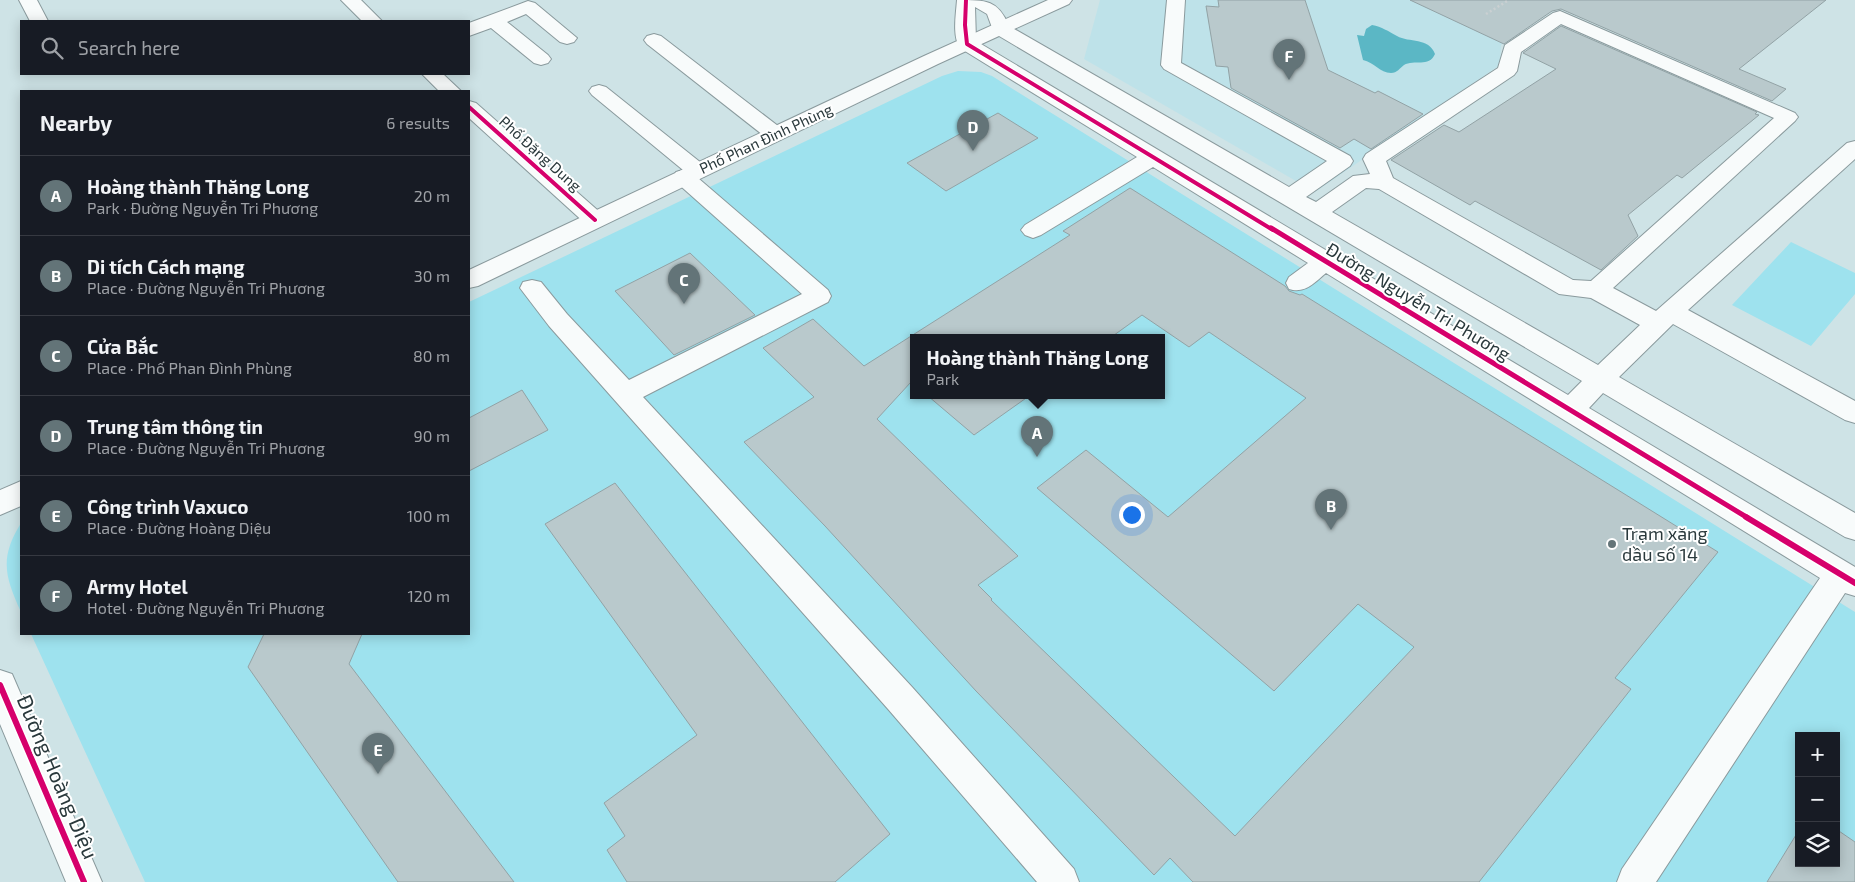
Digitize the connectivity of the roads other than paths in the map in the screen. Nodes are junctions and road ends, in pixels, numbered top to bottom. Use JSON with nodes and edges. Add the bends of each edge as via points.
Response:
{"nodes":[{"id":1,"x":28,"y":0,"type":"edge"},
{"id":2,"x":350,"y":0,"type":"edge"},
{"id":3,"x":966,"y":0,"type":"edge"},
{"id":4,"x":978,"y":0,"type":"edge"},
{"id":5,"x":1064,"y":0,"type":"edge"},
{"id":6,"x":1176,"y":0,"type":"edge"},
{"id":7,"x":38,"y":20,"type":"edge"},
{"id":8,"x":372,"y":20,"type":"edge"},
{"id":9,"x":494,"y":21,"type":"junction"},
{"id":10,"x":470,"y":30,"type":"edge"},
{"id":11,"x":1001,"y":30,"type":"junction"},
{"id":12,"x":567,"y":38,"type":"dead end"},
{"id":13,"x":654,"y":40,"type":"dead end"},
{"id":14,"x":967,"y":44,"type":"junction"},
{"id":15,"x":541,"y":60,"type":"dead end"},
{"id":16,"x":433,"y":75,"type":"edge"},
{"id":17,"x":450,"y":90,"type":"edge"},
{"id":18,"x":599,"y":91,"type":"dead end"},
{"id":19,"x":470,"y":108,"type":"edge"},
{"id":20,"x":775,"y":134,"type":"junction"},
{"id":21,"x":1855,"y":148,"type":"edge"},
{"id":22,"x":1153,"y":157,"type":"junction"},
{"id":23,"x":690,"y":174,"type":"junction"},
{"id":24,"x":1384,"y":182,"type":"junction"},
{"id":25,"x":1289,"y":198,"type":"junction"},
{"id":26,"x":1316,"y":214,"type":"junction"},
{"id":27,"x":595,"y":220,"type":"junction"},
{"id":28,"x":1033,"y":230,"type":"dead end"},
{"id":29,"x":1325,"y":262,"type":"junction"},
{"id":30,"x":471,"y":275,"type":"edge"},
{"id":31,"x":1298,"y":283,"type":"dead end"},
{"id":32,"x":532,"y":288,"type":"dead end"},
{"id":33,"x":1596,"y":290,"type":"junction"},
{"id":34,"x":1665,"y":317,"type":"junction"},
{"id":35,"x":1600,"y":379,"type":"junction"},
{"id":36,"x":625,"y":394,"type":"junction"},
{"id":37,"x":1570,"y":410,"type":"junction"},
{"id":38,"x":1855,"y":413,"type":"edge"},
{"id":39,"x":20,"y":493,"type":"edge"},
{"id":40,"x":0,"y":503,"type":"edge"},
{"id":41,"x":1855,"y":528,"type":"edge"},
{"id":42,"x":1847,"y":578,"type":"edge"},
{"id":43,"x":0,"y":685,"type":"edge"},
{"id":44,"x":84,"y":882,"type":"edge"},
{"id":45,"x":1061,"y":882,"type":"edge"},
{"id":46,"x":1635,"y":882,"type":"edge"}],
"edges":[{"from":1,"to":7,"type":"street"},
{"from":2,"to":8,"type":"street"},
{"from":3,"to":14,"type":"street","via":[[964,25]]},
{"from":4,"to":11,"type":"street","via":[[995,11]]},
{"from":5,"to":11,"type":"street","name":"Phố Phan Đình Phùng"},
{"from":6,"to":25,"type":"street","via":[[1171,65],[1342,161]]},
{"from":9,"to":10,"type":"street"},
{"from":9,"to":12,"type":"street","via":[[528,7]]},
{"from":9,"to":15,"type":"street"},
{"from":11,"to":14,"type":"street","name":"Phố Phan Đình Phùng"},
{"from":11,"to":25,"type":"street","name":"Đường Nguyễn Tri Phương"},
{"from":13,"to":20,"type":"street"},
{"from":14,"to":20,"type":"street","name":"Phố Phan Đình Phùng"},
{"from":14,"to":22,"type":"street","name":"Đường Nguyễn Tri Phương"},
{"from":16,"to":17,"type":"street"},
{"from":18,"to":23,"type":"street"},
{"from":19,"to":27,"type":"street","name":"Phố Đặng Dung"},
{"from":20,"to":23,"type":"street","name":"Phố Phan Đình Phùng"},
{"from":21,"to":34,"type":"street"},
{"from":22,"to":28,"type":"street"},
{"from":22,"to":29,"type":"street","name":"Đường Nguyễn Tri Phương"},
{"from":23,"to":27,"type":"street","name":"Phố Phan Đình Phùng"},
{"from":23,"to":36,"type":"street","via":[[819,296]]},
{"from":24,"to":26,"type":"street","via":[[1361,181]]},
{"from":24,"to":33,"type":"street","via":[[1568,288]]},
{"from":24,"to":33,"type":"street","via":[[1374,159],[1507,71],[1512,49],[1560,17],[1788,117]]},
{"from":25,"to":26,"type":"street","name":"Đường Nguyễn Tri Phương"},
{"from":26,"to":35,"type":"street","name":"Đường Nguyễn Tri Phương"},
{"from":27,"to":30,"type":"street","name":"Phố Phan Đình Phùng"},
{"from":29,"to":31,"type":"street"},
{"from":29,"to":37,"type":"street","name":"Đường Nguyễn Tri Phương"},
{"from":32,"to":36,"type":"street"},
{"from":33,"to":34,"type":"street"},
{"from":34,"to":35,"type":"street"},
{"from":34,"to":38,"type":"street"},
{"from":35,"to":37,"type":"street"},
{"from":35,"to":41,"type":"street","name":"Đường Nguyễn Tri Phương"},
{"from":36,"to":45,"type":"street","via":[[900,698]]},
{"from":37,"to":42,"type":"street","name":"Đường Nguyễn Tri Phương"},
{"from":39,"to":40,"type":"street"},
{"from":42,"to":46,"type":"street"},
{"from":43,"to":44,"type":"street","name":"Đường Hoàng Diệu"}]}
